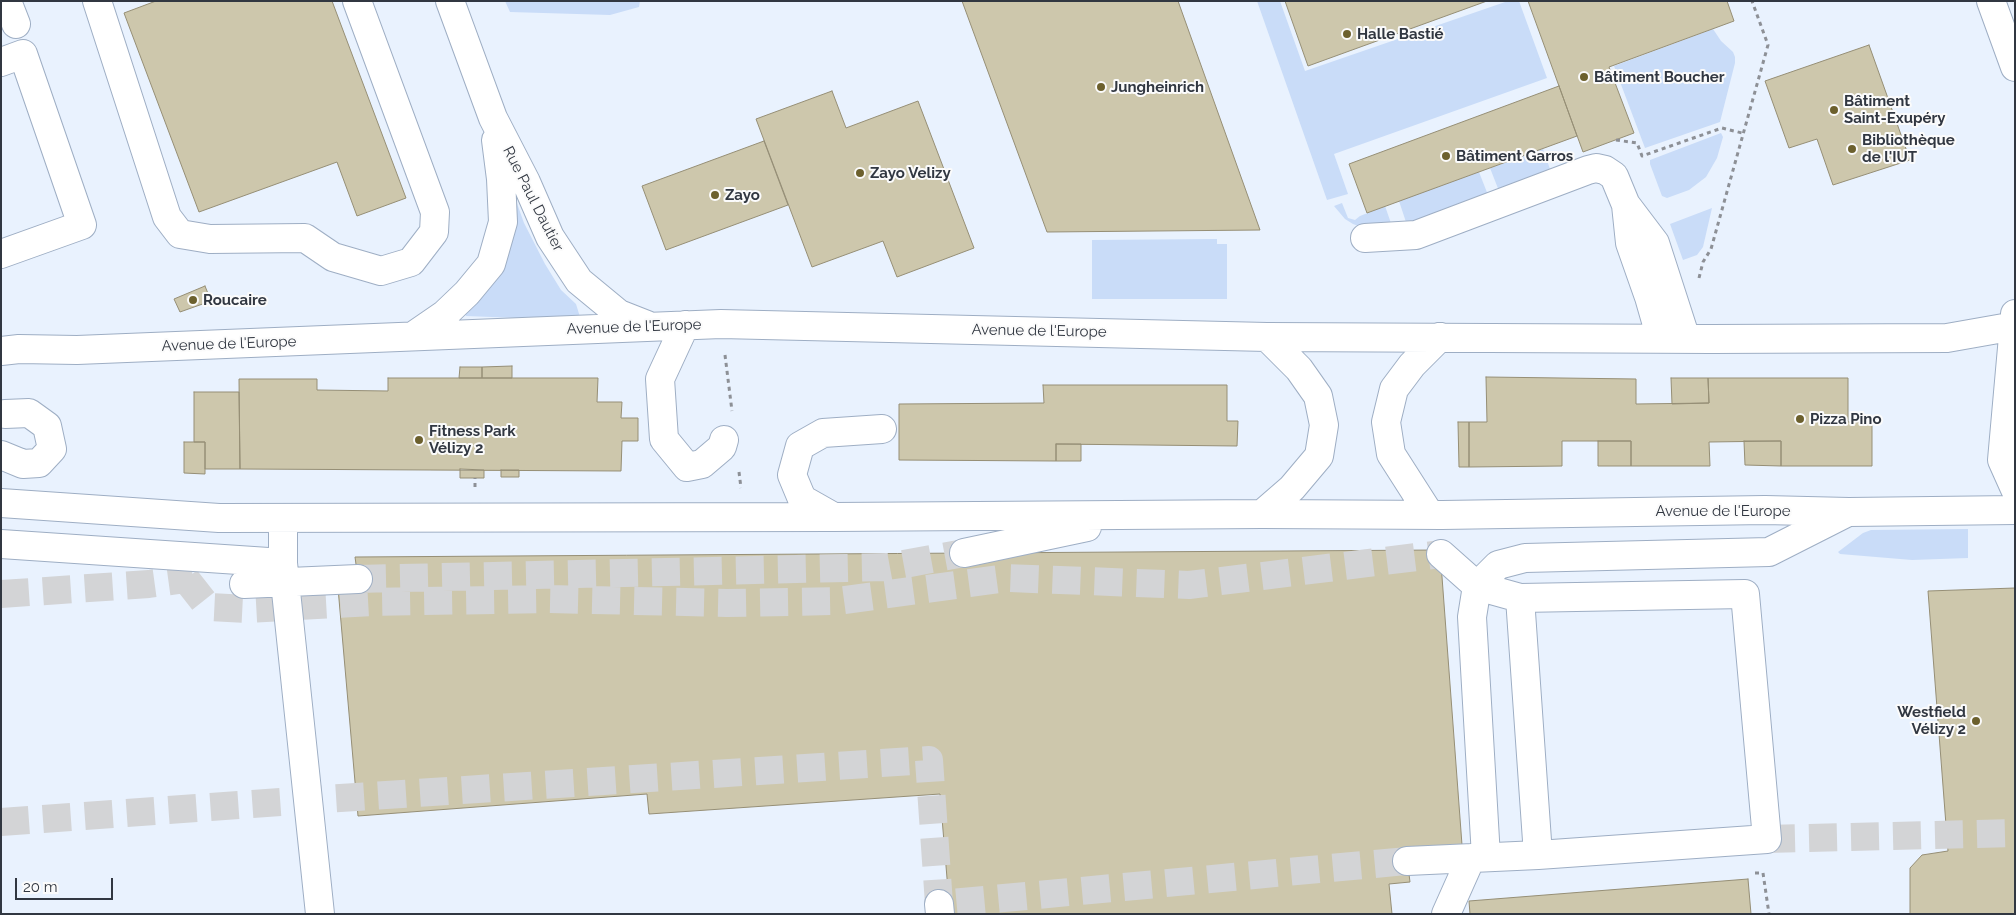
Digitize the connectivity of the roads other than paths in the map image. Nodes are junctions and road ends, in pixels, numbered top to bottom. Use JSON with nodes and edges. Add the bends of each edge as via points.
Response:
{"nodes":[{"id":1,"x":97,"y":1,"type":"edge"},
{"id":2,"x":357,"y":1,"type":"edge"},
{"id":3,"x":450,"y":1,"type":"edge"},
{"id":4,"x":1992,"y":1,"type":"edge"},
{"id":5,"x":1,"y":62,"type":"edge"},
{"id":6,"x":2015,"y":67,"type":"edge"},
{"id":7,"x":493,"y":118,"type":"junction"},
{"id":8,"x":1365,"y":238,"type":"dead end"},
{"id":9,"x":1,"y":254,"type":"edge"},
{"id":10,"x":2014,"y":322,"type":"edge"},
{"id":11,"x":685,"y":325,"type":"junction"},
{"id":12,"x":651,"y":326,"type":"junction"},
{"id":13,"x":413,"y":336,"type":"junction"},
{"id":14,"x":1267,"y":337,"type":"junction"},
{"id":15,"x":1440,"y":337,"type":"junction"},
{"id":16,"x":1674,"y":339,"type":"junction"},
{"id":17,"x":1,"y":351,"type":"edge"},
{"id":18,"x":5,"y":414,"type":"dead end"},
{"id":19,"x":882,"y":429,"type":"dead end"},
{"id":20,"x":724,"y":440,"type":"dead end"},
{"id":21,"x":1,"y":455,"type":"edge"},
{"id":22,"x":2015,"y":489,"type":"edge"},
{"id":23,"x":1,"y":503,"type":"edge"},
{"id":24,"x":2015,"y":510,"type":"edge"},
{"id":25,"x":1849,"y":512,"type":"junction"},
{"id":26,"x":1150,"y":514,"type":"junction"},
{"id":27,"x":1262,"y":514,"type":"junction"},
{"id":28,"x":1430,"y":515,"type":"junction"},
{"id":29,"x":834,"y":517,"type":"junction"},
{"id":30,"x":283,"y":518,"type":"junction"},
{"id":31,"x":1,"y":544,"type":"edge"},
{"id":32,"x":964,"y":553,"type":"tunnel mouth"},
{"id":33,"x":1440,"y":554,"type":"dead end"},
{"id":34,"x":284,"y":573,"type":"junction"},
{"id":35,"x":358,"y":579,"type":"tunnel mouth"},
{"id":36,"x":244,"y":584,"type":"dead end"},
{"id":37,"x":1477,"y":586,"type":"junction"},
{"id":38,"x":1520,"y":598,"type":"junction"},
{"id":39,"x":1538,"y":855,"type":"junction"},
{"id":40,"x":1479,"y":857,"type":"junction"},
{"id":41,"x":1407,"y":861,"type":"tunnel mouth"},
{"id":42,"x":320,"y":914,"type":"edge"},
{"id":43,"x":1446,"y":914,"type":"edge"}],
"edges":[{"from":1,"to":2,"type":"street","via":[[166,217],[180,234],[210,239],[305,238],[332,257],[381,271],[411,262],[434,232],[435,212]]},
{"from":3,"to":7,"type":"street","name":"Rue Paul Dautier"},
{"from":4,"to":6,"type":"street"},
{"from":5,"to":9,"type":"street","via":[[23,54],[82,224]]},
{"from":7,"to":12,"type":"street","name":"Rue Paul Dautier","via":[[550,237],[579,281],[619,314]]},
{"from":7,"to":13,"type":"street","name":"Rue Paul Dautier","via":[[503,222],[491,264],[468,293]]},
{"from":8,"to":16,"type":"street","via":[[1416,235],[1596,168],[1606,170],[1614,176],[1626,205],[1655,243]]},
{"from":10,"to":16,"type":"street","name":"Avenue de l'Europe","via":[[1947,338]]},
{"from":10,"to":22,"type":"street","via":[[2002,460]]},
{"from":11,"to":12,"type":"street","name":"Avenue de l'Europe"},
{"from":11,"to":14,"type":"street","name":"Avenue de l'Europe"},
{"from":11,"to":20,"type":"street","via":[[660,379],[664,439],[687,467],[702,464],[722,447]]},
{"from":12,"to":13,"type":"street","name":"Avenue de l'Europe"},
{"from":13,"to":17,"type":"street","name":"Avenue de l'Europe"},
{"from":14,"to":15,"type":"street","name":"Avenue de l'Europe"},
{"from":14,"to":27,"type":"street","via":[[1299,368],[1318,396],[1324,425],[1318,456],[1292,488]]},
{"from":15,"to":16,"type":"street","name":"Avenue de l'Europe"},
{"from":15,"to":28,"type":"street","via":[[1394,389],[1386,422],[1391,454]]},
{"from":18,"to":21,"type":"street","via":[[29,413],[47,426],[52,449],[39,462],[23,464]]},
{"from":19,"to":29,"type":"street","via":[[823,433],[800,446],[792,475],[802,500]]},
{"from":23,"to":30,"type":"street","name":"Avenue de l'Europe","via":[[219,518]]},
{"from":24,"to":25,"type":"street","name":"Avenue de l'Europe"},
{"from":25,"to":28,"type":"street","name":"Avenue de l'Europe","via":[[1765,510]]},
{"from":25,"to":37,"type":"street","via":[[1769,552],[1525,558],[1498,565]]},
{"from":26,"to":27,"type":"street","name":"Avenue de l'Europe"},
{"from":26,"to":29,"type":"street","name":"Avenue de l'Europe"},
{"from":26,"to":32,"type":"street"},
{"from":27,"to":28,"type":"street","name":"Avenue de l'Europe"},
{"from":29,"to":30,"type":"street","name":"Avenue de l'Europe"},
{"from":30,"to":34,"type":"street"},
{"from":31,"to":34,"type":"street"},
{"from":33,"to":37,"type":"street"},
{"from":34,"to":35,"type":"street"},
{"from":34,"to":36,"type":"street"},
{"from":34,"to":42,"type":"street"},
{"from":37,"to":38,"type":"street"},
{"from":37,"to":40,"type":"street","via":[[1472,617]]},
{"from":38,"to":39,"type":"street"},
{"from":38,"to":39,"type":"street","via":[[1745,594],[1767,839]]},
{"from":39,"to":40,"type":"street"},
{"from":40,"to":41,"type":"street"},
{"from":40,"to":43,"type":"street"}]}
